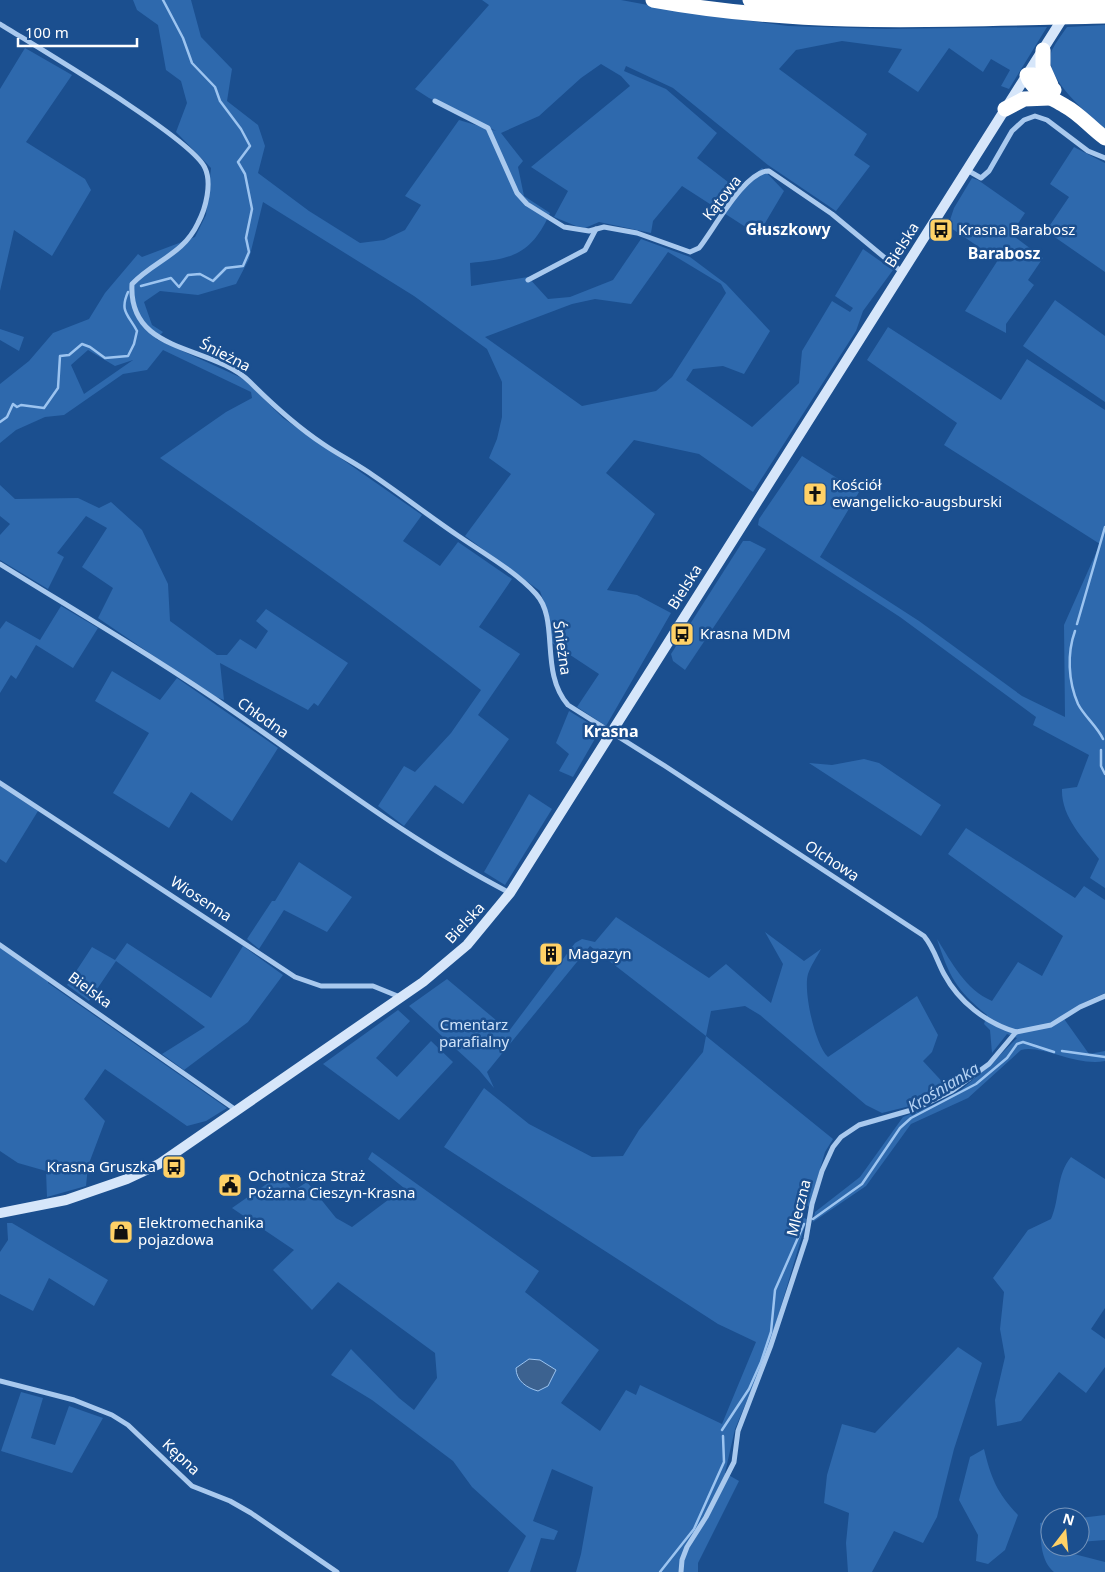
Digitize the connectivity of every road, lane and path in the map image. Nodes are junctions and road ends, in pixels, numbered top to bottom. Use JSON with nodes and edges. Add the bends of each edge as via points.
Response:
{"nodes":[{"id":1,"x":653,"y":0,"type":"edge"},
{"id":2,"x":750,"y":0,"type":"edge"},
{"id":3,"x":1075,"y":0,"type":"edge"},
{"id":4,"x":1095,"y":0,"type":"edge"},
{"id":5,"x":1105,"y":1,"type":"edge"},
{"id":6,"x":1105,"y":16,"type":"edge"},
{"id":7,"x":0,"y":24,"type":"edge"},
{"id":8,"x":1043,"y":50,"type":"junction"},
{"id":9,"x":1027,"y":75,"type":"junction"},
{"id":10,"x":1051,"y":94,"type":"junction"},
{"id":11,"x":435,"y":101,"type":"dead end"},
{"id":12,"x":1006,"y":109,"type":"junction"},
{"id":13,"x":1105,"y":138,"type":"edge"},
{"id":14,"x":1105,"y":158,"type":"edge"},
{"id":15,"x":967,"y":170,"type":"junction"},
{"id":16,"x":596,"y":229,"type":"junction"},
{"id":17,"x":902,"y":272,"type":"junction"},
{"id":18,"x":528,"y":280,"type":"dead end"},
{"id":19,"x":0,"y":564,"type":"edge"},
{"id":20,"x":610,"y":732,"type":"junction"},
{"id":21,"x":0,"y":783,"type":"edge"},
{"id":22,"x":510,"y":893,"type":"junction"},
{"id":23,"x":0,"y":945,"type":"edge"},
{"id":24,"x":1105,"y":996,"type":"edge"},
{"id":25,"x":401,"y":997,"type":"junction"},
{"id":26,"x":1016,"y":1032,"type":"junction"},
{"id":27,"x":236,"y":1111,"type":"junction"},
{"id":28,"x":0,"y":1213,"type":"edge"},
{"id":29,"x":0,"y":1380,"type":"edge"},
{"id":30,"x":337,"y":1572,"type":"edge"},
{"id":31,"x":681,"y":1572,"type":"edge"}],
"edges":[{"from":1,"to":6,"type":"highway","via":[[742,14],[837,21]]},
{"from":2,"to":5,"type":"highway","via":[[892,7]]},
{"from":3,"to":8,"type":"street","name":"Bielska"},
{"from":4,"to":5,"type":"highway"},
{"from":7,"to":20,"type":"street","name":"Śnieżna","via":[[146,118],[204,166],[208,176],[204,208],[188,240],[132,284],[133,305],[148,330],[242,375],[291,420],[483,553],[537,595],[548,628],[550,663],[558,694],[568,705]]},
{"from":8,"to":9,"type":"street","name":"Bielska"},
{"from":8,"to":10,"type":"highway","via":[[1044,72]]},
{"from":9,"to":10,"type":"highway","via":[[1029,82]]},
{"from":9,"to":12,"type":"street","name":"Bielska"},
{"from":10,"to":12,"type":"highway","via":[[1024,100]]},
{"from":10,"to":13,"type":"highway"},
{"from":11,"to":16,"type":"street","name":"Kątowa","via":[[488,128],[517,193],[527,204],[564,227]]},
{"from":12,"to":15,"type":"street","name":"Bielska"},
{"from":14,"to":15,"type":"street","via":[[1088,151],[1047,120],[1035,116],[1024,120],[1012,131],[989,171],[981,178]]},
{"from":15,"to":17,"type":"street","name":"Bielska"},
{"from":16,"to":17,"type":"street","name":"Kątowa","via":[[604,227],[637,234],[690,252],[704,242],[743,187],[760,172],[769,171],[832,214]]},
{"from":16,"to":18,"type":"street","via":[[585,250]]},
{"from":17,"to":20,"type":"street","name":"Bielska"},
{"from":19,"to":22,"type":"street","name":"Chłodna","via":[[228,708],[461,868]]},
{"from":20,"to":22,"type":"street","name":"Bielska"},
{"from":20,"to":26,"type":"street","name":"Olchowa","via":[[924,936],[950,985],[961,998],[977,1013]]},
{"from":21,"to":25,"type":"street","name":"Wiosenna","via":[[296,977],[321,986],[373,986]]},
{"from":22,"to":25,"type":"street","name":"Bielska","via":[[467,945]]},
{"from":23,"to":27,"type":"street","name":"Bielska"},
{"from":24,"to":26,"type":"street","via":[[1051,1025]]},
{"from":25,"to":27,"type":"street","name":"Bielska"},
{"from":26,"to":31,"type":"street","name":"Mleczna","via":[[989,1064],[952,1091],[916,1109],[859,1125],[833,1147],[822,1171],[806,1239],[771,1344],[738,1431],[734,1462],[687,1547]]},
{"from":27,"to":28,"type":"street","name":"Bielska","via":[[159,1164],[127,1179],[66,1200]]},
{"from":29,"to":30,"type":"street","name":"Kępna","via":[[74,1400],[112,1415],[132,1429],[192,1486],[251,1513]]}]}
